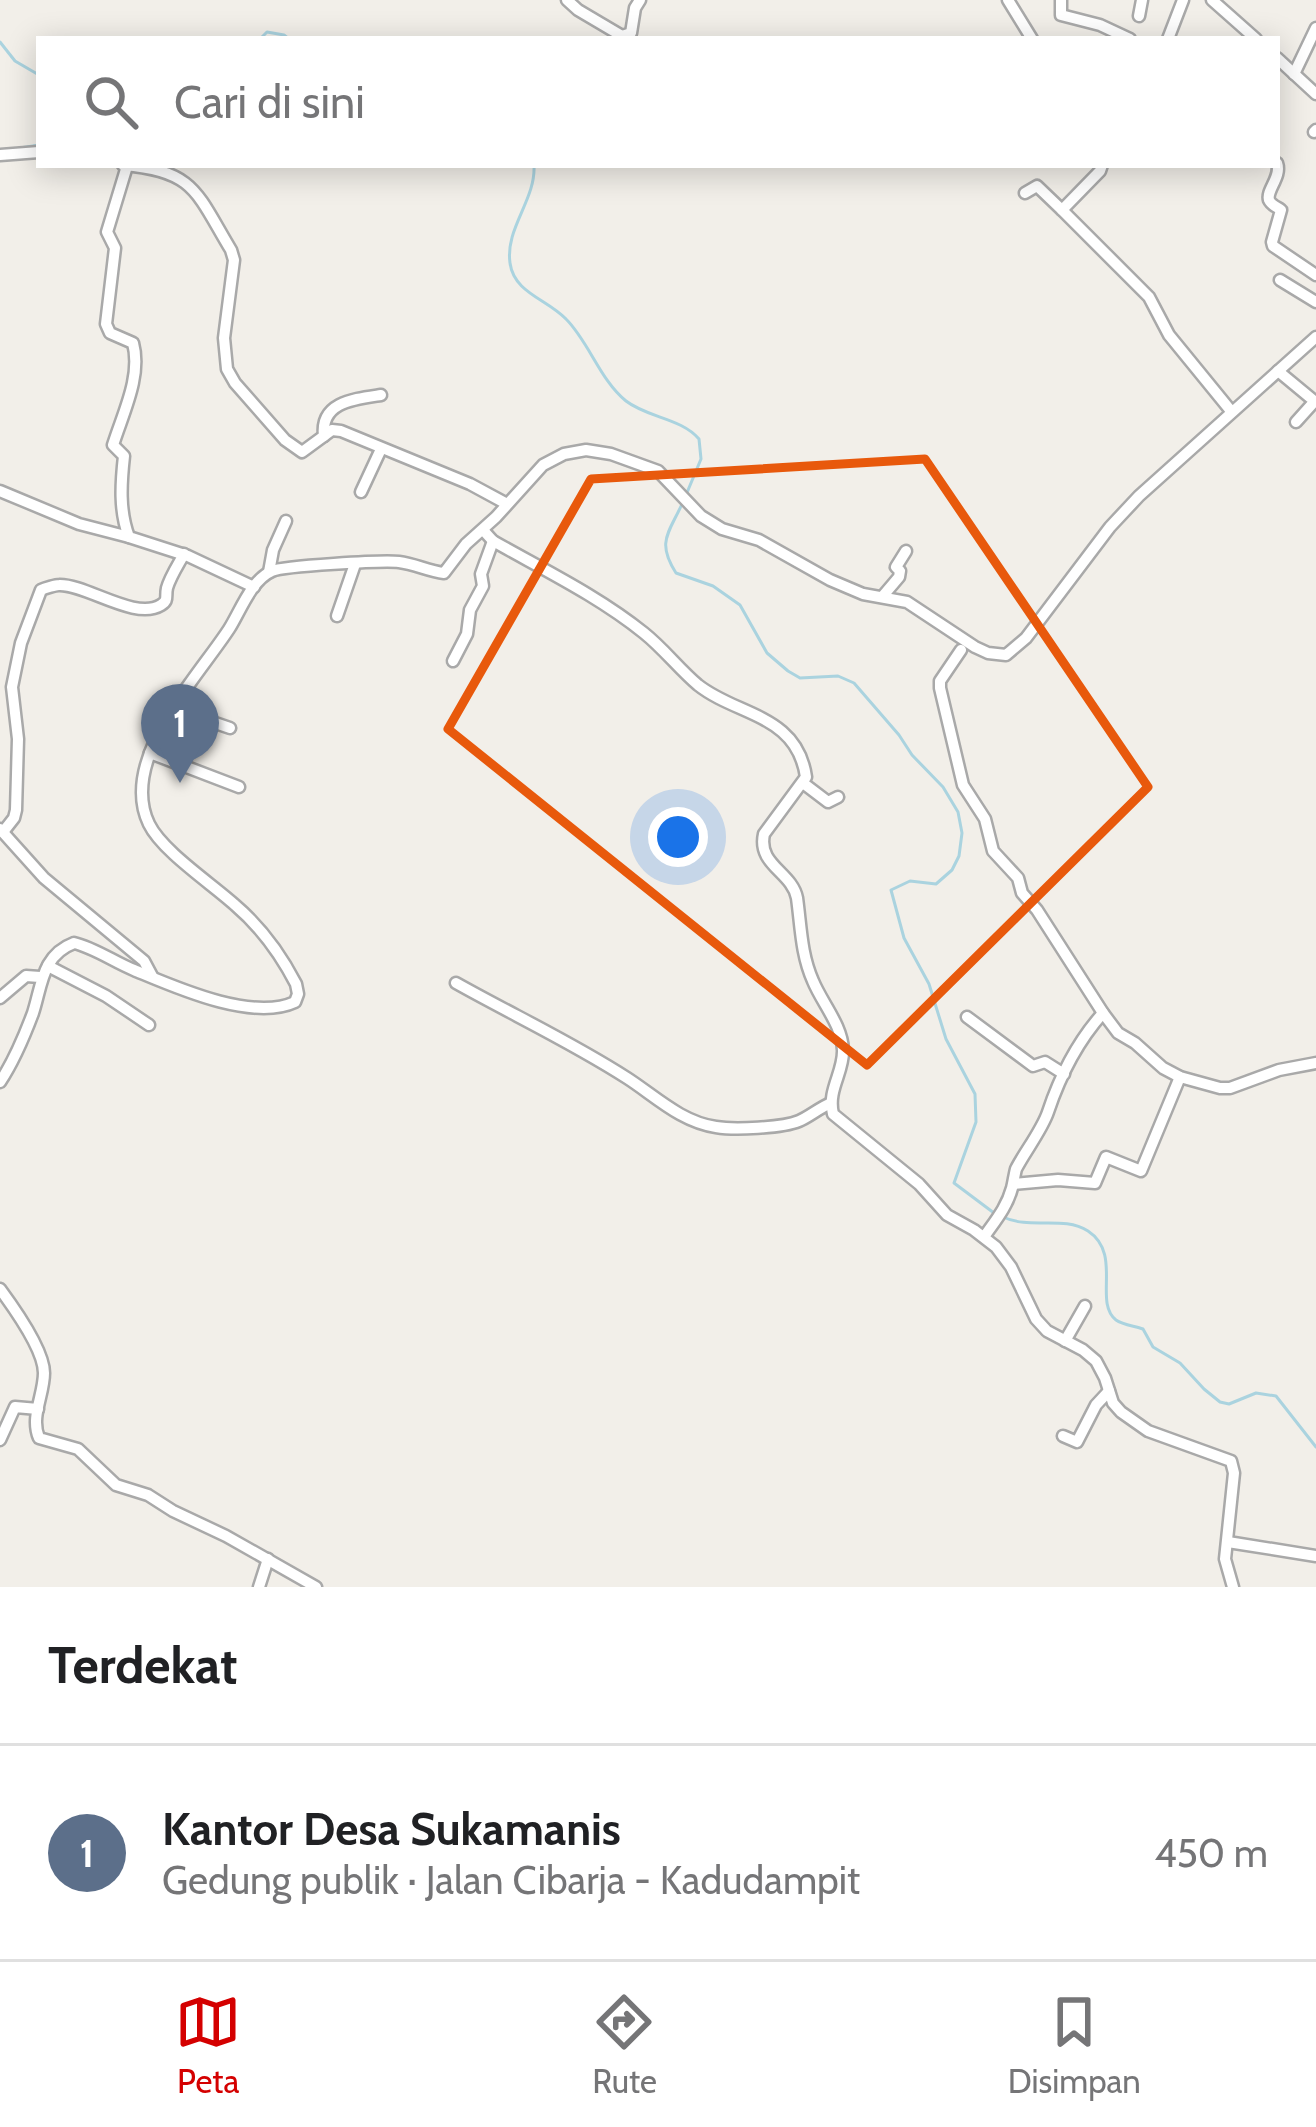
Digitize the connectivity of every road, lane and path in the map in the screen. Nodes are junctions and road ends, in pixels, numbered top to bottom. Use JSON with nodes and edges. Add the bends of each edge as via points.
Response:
{"nodes":[{"id":1,"x":567,"y":0,"type":"edge"},
{"id":2,"x":640,"y":0,"type":"edge"},
{"id":3,"x":1008,"y":0,"type":"edge"},
{"id":4,"x":1061,"y":0,"type":"edge"},
{"id":5,"x":1142,"y":0,"type":"edge"},
{"id":6,"x":1183,"y":0,"type":"edge"},
{"id":7,"x":1212,"y":0,"type":"edge"},
{"id":8,"x":1138,"y":16,"type":"dead end"},
{"id":9,"x":1316,"y":28,"type":"edge"},
{"id":10,"x":1030,"y":36,"type":"edge"},
{"id":11,"x":1124,"y":36,"type":"edge"},
{"id":12,"x":1169,"y":36,"type":"edge"},
{"id":13,"x":1253,"y":36,"type":"edge"},
{"id":14,"x":1280,"y":61,"type":"edge"},
{"id":15,"x":1294,"y":74,"type":"junction"},
{"id":16,"x":1316,"y":94,"type":"edge"},
{"id":17,"x":36,"y":152,"type":"edge"},
{"id":18,"x":0,"y":154,"type":"edge"},
{"id":19,"x":124,"y":168,"type":"edge"},
{"id":20,"x":148,"y":168,"type":"edge"},
{"id":21,"x":1101,"y":168,"type":"edge"},
{"id":22,"x":1279,"y":168,"type":"edge"},
{"id":23,"x":1025,"y":193,"type":"dead end"},
{"id":24,"x":1062,"y":210,"type":"junction"},
{"id":25,"x":1316,"y":275,"type":"edge"},
{"id":26,"x":1280,"y":280,"type":"dead end"},
{"id":27,"x":1316,"y":302,"type":"edge"},
{"id":28,"x":1316,"y":337,"type":"edge"},
{"id":29,"x":1278,"y":371,"type":"junction"},
{"id":30,"x":381,"y":395,"type":"dead end"},
{"id":31,"x":1231,"y":411,"type":"junction"},
{"id":32,"x":1296,"y":422,"type":"dead end"},
{"id":33,"x":324,"y":436,"type":"junction"},
{"id":34,"x":381,"y":449,"type":"junction"},
{"id":35,"x":0,"y":491,"type":"edge"},
{"id":36,"x":361,"y":492,"type":"dead end"},
{"id":37,"x":507,"y":503,"type":"junction"},
{"id":38,"x":286,"y":521,"type":"dead end"},
{"id":39,"x":483,"y":530,"type":"junction"},
{"id":40,"x":129,"y":536,"type":"junction"},
{"id":41,"x":493,"y":541,"type":"junction"},
{"id":42,"x":906,"y":551,"type":"dead end"},
{"id":43,"x":184,"y":554,"type":"junction"},
{"id":44,"x":355,"y":564,"type":"junction"},
{"id":45,"x":269,"y":572,"type":"junction"},
{"id":46,"x":254,"y":587,"type":"junction"},
{"id":47,"x":882,"y":597,"type":"junction"},
{"id":48,"x":337,"y":616,"type":"dead end"},
{"id":49,"x":961,"y":650,"type":"dead end"},
{"id":50,"x":453,"y":661,"type":"dead end"},
{"id":51,"x":175,"y":705,"type":"junction"},
{"id":52,"x":230,"y":728,"type":"dead end"},
{"id":53,"x":150,"y":753,"type":"junction"},
{"id":54,"x":803,"y":783,"type":"junction"},
{"id":55,"x":239,"y":787,"type":"dead end"},
{"id":56,"x":838,"y":796,"type":"dead end"},
{"id":57,"x":2,"y":831,"type":"edge"},
{"id":58,"x":44,"y":972,"type":"junction"},
{"id":59,"x":152,"y":976,"type":"junction"},
{"id":60,"x":456,"y":983,"type":"dead end"},
{"id":61,"x":0,"y":998,"type":"edge"},
{"id":62,"x":1102,"y":1013,"type":"junction"},
{"id":63,"x":967,"y":1017,"type":"dead end"},
{"id":64,"x":149,"y":1025,"type":"dead end"},
{"id":65,"x":1316,"y":1063,"type":"edge"},
{"id":66,"x":1064,"y":1074,"type":"junction"},
{"id":67,"x":1180,"y":1077,"type":"junction"},
{"id":68,"x":0,"y":1082,"type":"edge"},
{"id":69,"x":831,"y":1103,"type":"junction"},
{"id":70,"x":1014,"y":1184,"type":"junction"},
{"id":71,"x":984,"y":1237,"type":"junction"},
{"id":72,"x":0,"y":1289,"type":"edge"},
{"id":73,"x":1085,"y":1306,"type":"dead end"},
{"id":74,"x":1065,"y":1341,"type":"junction"},
{"id":75,"x":1109,"y":1391,"type":"junction"},
{"id":76,"x":38,"y":1409,"type":"junction"},
{"id":77,"x":1063,"y":1436,"type":"dead end"},
{"id":78,"x":0,"y":1440,"type":"edge"},
{"id":79,"x":1228,"y":1542,"type":"junction"},
{"id":80,"x":1316,"y":1556,"type":"edge"},
{"id":81,"x":268,"y":1559,"type":"junction"},
{"id":82,"x":259,"y":1587,"type":"edge"},
{"id":83,"x":316,"y":1587,"type":"edge"},
{"id":84,"x":1233,"y":1587,"type":"edge"}],
"edges":[{"from":1,"to":2,"type":"street","via":[[625,36]]},
{"from":3,"to":10,"type":"street"},
{"from":4,"to":11,"type":"street","via":[[1064,16]]},
{"from":5,"to":8,"type":"street"},
{"from":6,"to":12,"type":"street"},
{"from":7,"to":13,"type":"street"},
{"from":9,"to":15,"type":"street"},
{"from":14,"to":15,"type":"street"},
{"from":15,"to":16,"type":"street"},
{"from":17,"to":18,"type":"street"},
{"from":19,"to":40,"type":"street","via":[[107,232],[115,253],[106,324],[136,351],[113,445],[124,457]]},
{"from":20,"to":33,"type":"street","via":[[192,187],[234,256],[224,338],[235,383],[299,451]]},
{"from":21,"to":24,"type":"street"},
{"from":22,"to":25,"type":"street","via":[[1269,196],[1281,210],[1273,246]]},
{"from":23,"to":24,"type":"street","via":[[1037,186]]},
{"from":24,"to":31,"type":"street","via":[[1149,297],[1168,335]]},
{"from":26,"to":27,"type":"street"},
{"from":28,"to":29,"type":"street"},
{"from":29,"to":31,"type":"street"},
{"from":29,"to":32,"type":"street","via":[[1313,400]]},
{"from":30,"to":33,"type":"street","via":[[334,408]]},
{"from":31,"to":47,"type":"street","via":[[1138,496],[1006,656],[975,646],[907,602]]},
{"from":33,"to":34,"type":"street","via":[[341,430]]},
{"from":34,"to":36,"type":"street"},
{"from":34,"to":37,"type":"street"},
{"from":35,"to":40,"type":"street"},
{"from":37,"to":39,"type":"street"},
{"from":37,"to":47,"type":"street","via":[[551,459],[611,454],[658,471],[722,530]]},
{"from":38,"to":45,"type":"street"},
{"from":39,"to":41,"type":"street"},
{"from":39,"to":44,"type":"street","via":[[444,573],[399,562]]},
{"from":40,"to":43,"type":"street"},
{"from":41,"to":50,"type":"street"},
{"from":41,"to":54,"type":"street","via":[[607,607],[702,688],[766,719],[802,760]]},
{"from":42,"to":47,"type":"street"},
{"from":43,"to":46,"type":"street"},
{"from":43,"to":57,"type":"street","via":[[160,606],[58,585],[41,590],[12,687],[16,810]]},
{"from":44,"to":45,"type":"street"},
{"from":44,"to":48,"type":"street"},
{"from":45,"to":46,"type":"street"},
{"from":46,"to":51,"type":"street"},
{"from":49,"to":62,"type":"street","via":[[940,688],[963,785],[985,818],[993,851]]},
{"from":51,"to":52,"type":"street"},
{"from":51,"to":53,"type":"street"},
{"from":53,"to":55,"type":"street"},
{"from":53,"to":59,"type":"street","via":[[143,793],[149,825],[262,930],[298,994],[280,1007],[239,1004]]},
{"from":54,"to":56,"type":"street","via":[[828,802]]},
{"from":54,"to":69,"type":"street","via":[[762,843],[795,890],[805,960],[842,1045]]},
{"from":57,"to":59,"type":"street"},
{"from":58,"to":59,"type":"street","via":[[74,943]]},
{"from":58,"to":61,"type":"street"},
{"from":58,"to":64,"type":"street","via":[[106,996]]},
{"from":58,"to":68,"type":"street"},
{"from":60,"to":69,"type":"street","via":[[672,1110],[717,1128],[803,1120]]},
{"from":62,"to":66,"type":"street"},
{"from":62,"to":67,"type":"street"},
{"from":63,"to":66,"type":"street","via":[[1034,1066],[1045,1062]]},
{"from":65,"to":67,"type":"street","via":[[1230,1088]]},
{"from":66,"to":70,"type":"street"},
{"from":67,"to":70,"type":"street","via":[[1141,1171],[1106,1157],[1095,1184]]},
{"from":69,"to":71,"type":"street","via":[[833,1114],[947,1215]]},
{"from":70,"to":71,"type":"street"},
{"from":71,"to":74,"type":"street","via":[[1008,1260],[1042,1326]]},
{"from":72,"to":76,"type":"street","via":[[43,1362]]},
{"from":73,"to":74,"type":"street"},
{"from":74,"to":75,"type":"street","via":[[1096,1361]]},
{"from":75,"to":77,"type":"street","via":[[1078,1442]]},
{"from":75,"to":79,"type":"street","via":[[1136,1424],[1231,1460]]},
{"from":76,"to":78,"type":"street","via":[[15,1407]]},
{"from":76,"to":81,"type":"street","via":[[43,1441],[78,1449],[116,1485]]},
{"from":79,"to":80,"type":"street"},
{"from":79,"to":84,"type":"street"},
{"from":81,"to":82,"type":"street"},
{"from":81,"to":83,"type":"street"}]}
